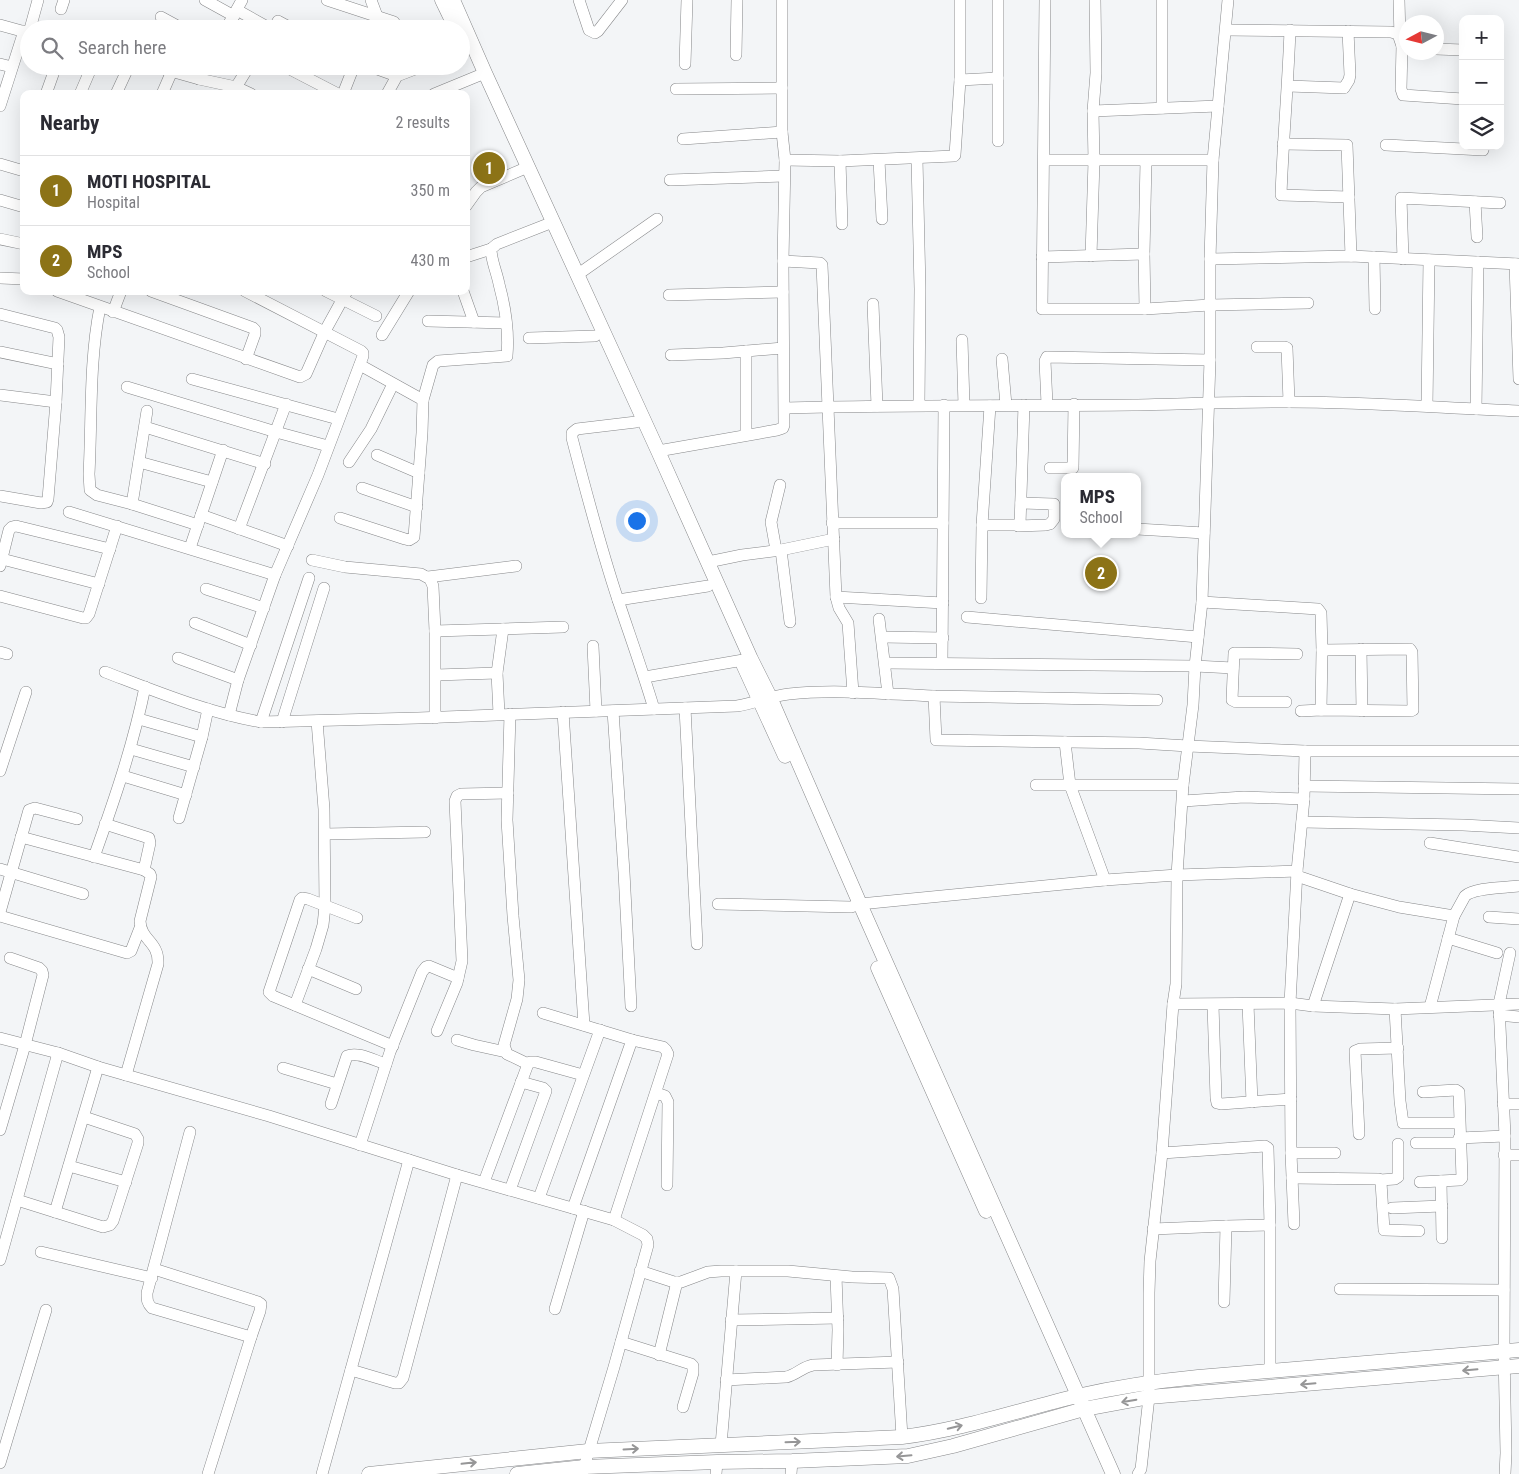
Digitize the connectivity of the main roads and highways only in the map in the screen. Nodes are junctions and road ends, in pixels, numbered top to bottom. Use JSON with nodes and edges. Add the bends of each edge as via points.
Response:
{"nodes":[{"id":1,"x":442,"y":0,"type":"edge"},
{"id":2,"x":453,"y":0,"type":"edge"},
{"id":3,"x":452,"y":20,"type":"edge"},
{"id":4,"x":458,"y":20,"type":"edge"},
{"id":5,"x":470,"y":55,"type":"edge"},
{"id":6,"x":549,"y":223,"type":"junction"},
{"id":7,"x":746,"y":660,"type":"junction"},
{"id":8,"x":1519,"y":1350,"type":"edge"},
{"id":9,"x":1519,"y":1366,"type":"edge"},
{"id":10,"x":1074,"y":1397,"type":"junction"},
{"id":11,"x":1080,"y":1410,"type":"junction"},
{"id":12,"x":716,"y":1468,"type":"edge"},
{"id":13,"x":791,"y":1468,"type":"edge"},
{"id":14,"x":583,"y":1470,"type":"edge"},
{"id":15,"x":369,"y":1474,"type":"edge"},
{"id":16,"x":517,"y":1474,"type":"edge"},
{"id":17,"x":1104,"y":1474,"type":"edge"},
{"id":18,"x":1113,"y":1474,"type":"edge"}],
"edges":[{"from":1,"to":3,"type":"main road"},
{"from":2,"to":4,"type":"main road"},
{"from":5,"to":6,"type":"main road"},
{"from":6,"to":7,"type":"main road","via":[[595,336],[708,586]]},
{"from":6,"to":7,"type":"main road","via":[[577,275],[658,451],[708,562]]},
{"from":7,"to":10,"type":"main road"},
{"from":8,"to":10,"type":"main road","via":[[1198,1376]]},
{"from":9,"to":11,"type":"main road","one_way":true,"via":[[1149,1397]]},
{"from":10,"to":11,"type":"main road"},
{"from":15,"to":10,"type":"main road","one_way":true,"via":[[588,1451],[902,1437],[937,1432]]},
{"from":11,"to":13,"type":"main road","one_way":true,"via":[[930,1452]]},
{"from":11,"to":17,"type":"main road"},
{"from":11,"to":18,"type":"main road"},
{"from":12,"to":13,"type":"main road"},
{"from":12,"to":14,"type":"main road"},
{"from":14,"to":16,"type":"main road"}]}
